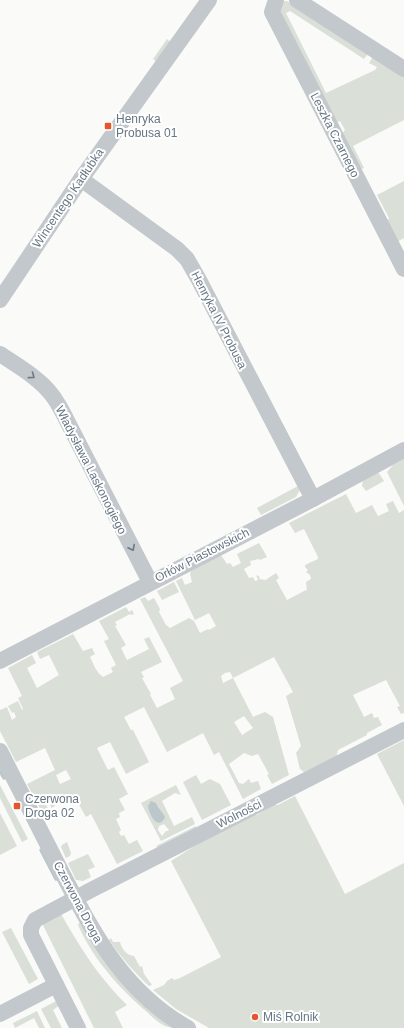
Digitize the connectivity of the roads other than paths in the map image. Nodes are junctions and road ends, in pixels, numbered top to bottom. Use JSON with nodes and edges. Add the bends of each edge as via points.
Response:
{"nodes":[{"id":1,"x":209,"y":0,"type":"edge"},
{"id":2,"x":276,"y":0,"type":"edge"},
{"id":3,"x":298,"y":0,"type":"edge"},
{"id":4,"x":404,"y":68,"type":"edge"},
{"id":5,"x":81,"y":179,"type":"junction"},
{"id":6,"x":404,"y":269,"type":"edge"},
{"id":7,"x":0,"y":300,"type":"edge"},
{"id":8,"x":0,"y":354,"type":"edge"},
{"id":9,"x":404,"y":450,"type":"edge"},
{"id":10,"x":313,"y":499,"type":"junction"},
{"id":11,"x":150,"y":582,"type":"junction"},
{"id":12,"x":0,"y":661,"type":"edge"},
{"id":13,"x":404,"y":730,"type":"edge"},
{"id":14,"x":0,"y":751,"type":"edge"},
{"id":15,"x":75,"y":898,"type":"junction"},
{"id":16,"x":56,"y":985,"type":"junction"},
{"id":17,"x":0,"y":1014,"type":"edge"},
{"id":18,"x":78,"y":1028,"type":"edge"},
{"id":19,"x":188,"y":1028,"type":"edge"}],
"edges":[{"from":1,"to":5,"type":"street","name":"Wincentego Kadłubka"},
{"from":2,"to":6,"type":"street","name":"Leszka Czarnego","via":[[272,12]]},
{"from":3,"to":4,"type":"street"},
{"from":5,"to":7,"type":"street","name":"Wincentego Kadłubka"},
{"from":5,"to":10,"type":"street","name":"Henryka IV Probusa","via":[[187,259]]},
{"from":8,"to":11,"type":"street","name":"Władysława Laskonogiego","one_way":true,"via":[[33,377],[52,395]]},
{"from":9,"to":10,"type":"street","name":"Orłów Piastowskich"},
{"from":10,"to":11,"type":"street","name":"Orłów Piastowskich"},
{"from":11,"to":12,"type":"street","name":"Orłów Piastowskich"},
{"from":13,"to":15,"type":"street","name":"Wolności"},
{"from":14,"to":15,"type":"street","name":"Czerwona Droga"},
{"from":15,"to":16,"type":"street","name":"Wolności","via":[[35,920],[31,928],[31,935]]},
{"from":15,"to":19,"type":"street","name":"Czerwona Droga","via":[[102,946],[123,974],[163,1012]]},
{"from":16,"to":17,"type":"street"},
{"from":16,"to":18,"type":"street"}]}
